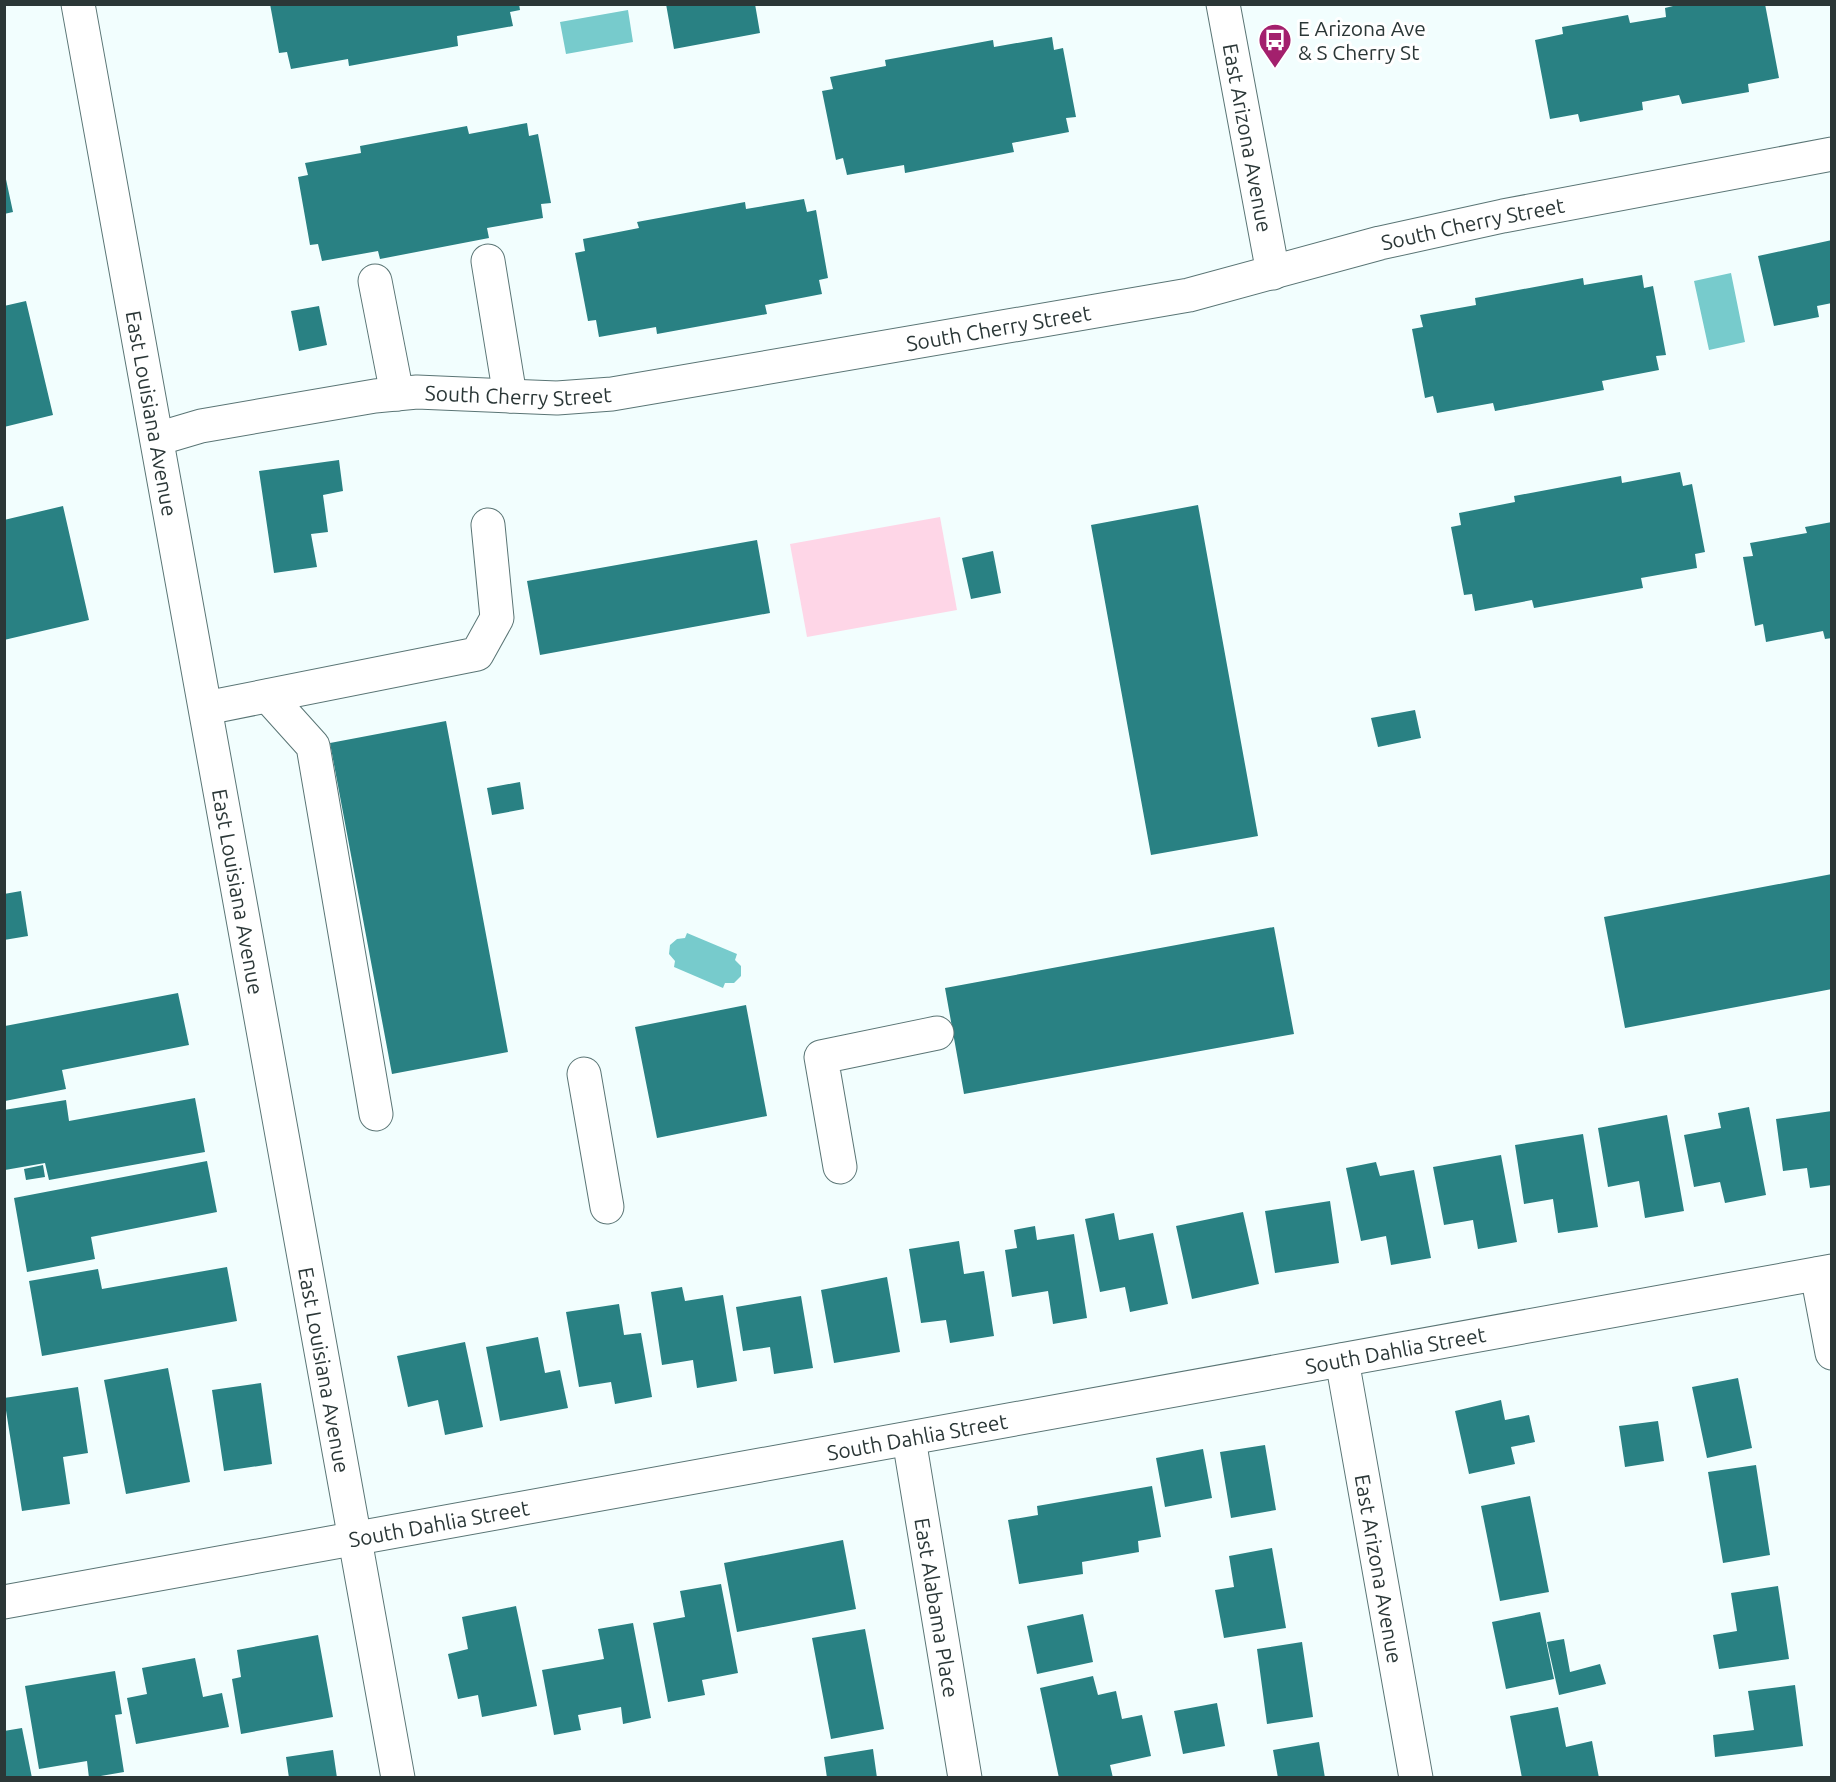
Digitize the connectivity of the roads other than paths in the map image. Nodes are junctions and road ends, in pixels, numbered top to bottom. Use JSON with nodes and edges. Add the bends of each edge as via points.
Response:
{"nodes":[{"id":1,"x":78,"y":4,"type":"edge"},
{"id":2,"x":1223,"y":4,"type":"edge"},
{"id":3,"x":1832,"y":154,"type":"edge"},
{"id":4,"x":488,"y":261,"type":"dead end"},
{"id":5,"x":1273,"y":273,"type":"junction"},
{"id":6,"x":375,"y":281,"type":"dead end"},
{"id":7,"x":397,"y":394,"type":"junction"},
{"id":8,"x":510,"y":396,"type":"junction"},
{"id":9,"x":157,"y":438,"type":"junction"},
{"id":10,"x":488,"y":525,"type":"dead end"},
{"id":11,"x":268,"y":696,"type":"junction"},
{"id":12,"x":206,"y":708,"type":"junction"},
{"id":13,"x":938,"y":1033,"type":"dead end"},
{"id":14,"x":584,"y":1074,"type":"dead end"},
{"id":15,"x":376,"y":1114,"type":"dead end"},
{"id":16,"x":840,"y":1167,"type":"dead end"},
{"id":17,"x":607,"y":1207,"type":"dead end"},
{"id":18,"x":1824,"y":1273,"type":"edge"},
{"id":19,"x":1832,"y":1353,"type":"edge"},
{"id":20,"x":1342,"y":1360,"type":"junction"},
{"id":21,"x":909,"y":1438,"type":"junction"},
{"id":22,"x":356,"y":1539,"type":"junction"},
{"id":23,"x":4,"y":1602,"type":"edge"},
{"id":24,"x":398,"y":1778,"type":"edge"},
{"id":25,"x":965,"y":1778,"type":"edge"},
{"id":26,"x":1416,"y":1778,"type":"edge"}],
"edges":[{"from":1,"to":9,"type":"street","name":"East Louisiana Avenue"},
{"from":2,"to":5,"type":"street","name":"East Arizona Avenue"},
{"from":3,"to":5,"type":"street","name":"South Cherry Street","via":[[1503,216],[1380,243]]},
{"from":4,"to":8,"type":"street"},
{"from":5,"to":8,"type":"street","name":"South Cherry Street","via":[[1189,295],[612,394]]},
{"from":6,"to":7,"type":"street"},
{"from":7,"to":8,"type":"street","name":"South Cherry Street"},
{"from":7,"to":9,"type":"street","name":"South Cherry Street","via":[[201,426]]},
{"from":9,"to":12,"type":"street","name":"East Louisiana Avenue"},
{"from":10,"to":11,"type":"street","via":[[497,618],[477,654]]},
{"from":11,"to":12,"type":"street"},
{"from":11,"to":15,"type":"street","via":[[313,746]]},
{"from":12,"to":22,"type":"street","name":"East Louisiana Avenue"},
{"from":13,"to":16,"type":"street","via":[[821,1057]]},
{"from":14,"to":17,"type":"street"},
{"from":18,"to":19,"type":"street"},
{"from":18,"to":20,"type":"street","name":"South Dahlia Street"},
{"from":20,"to":21,"type":"street","name":"South Dahlia Street"},
{"from":20,"to":26,"type":"street","name":"East Arizona Avenue"},
{"from":21,"to":22,"type":"street","name":"South Dahlia Street"},
{"from":21,"to":25,"type":"street","name":"East Alabama Place"},
{"from":22,"to":23,"type":"street","name":"South Dahlia Street"},
{"from":22,"to":24,"type":"street","name":"East Louisiana Avenue"}]}
